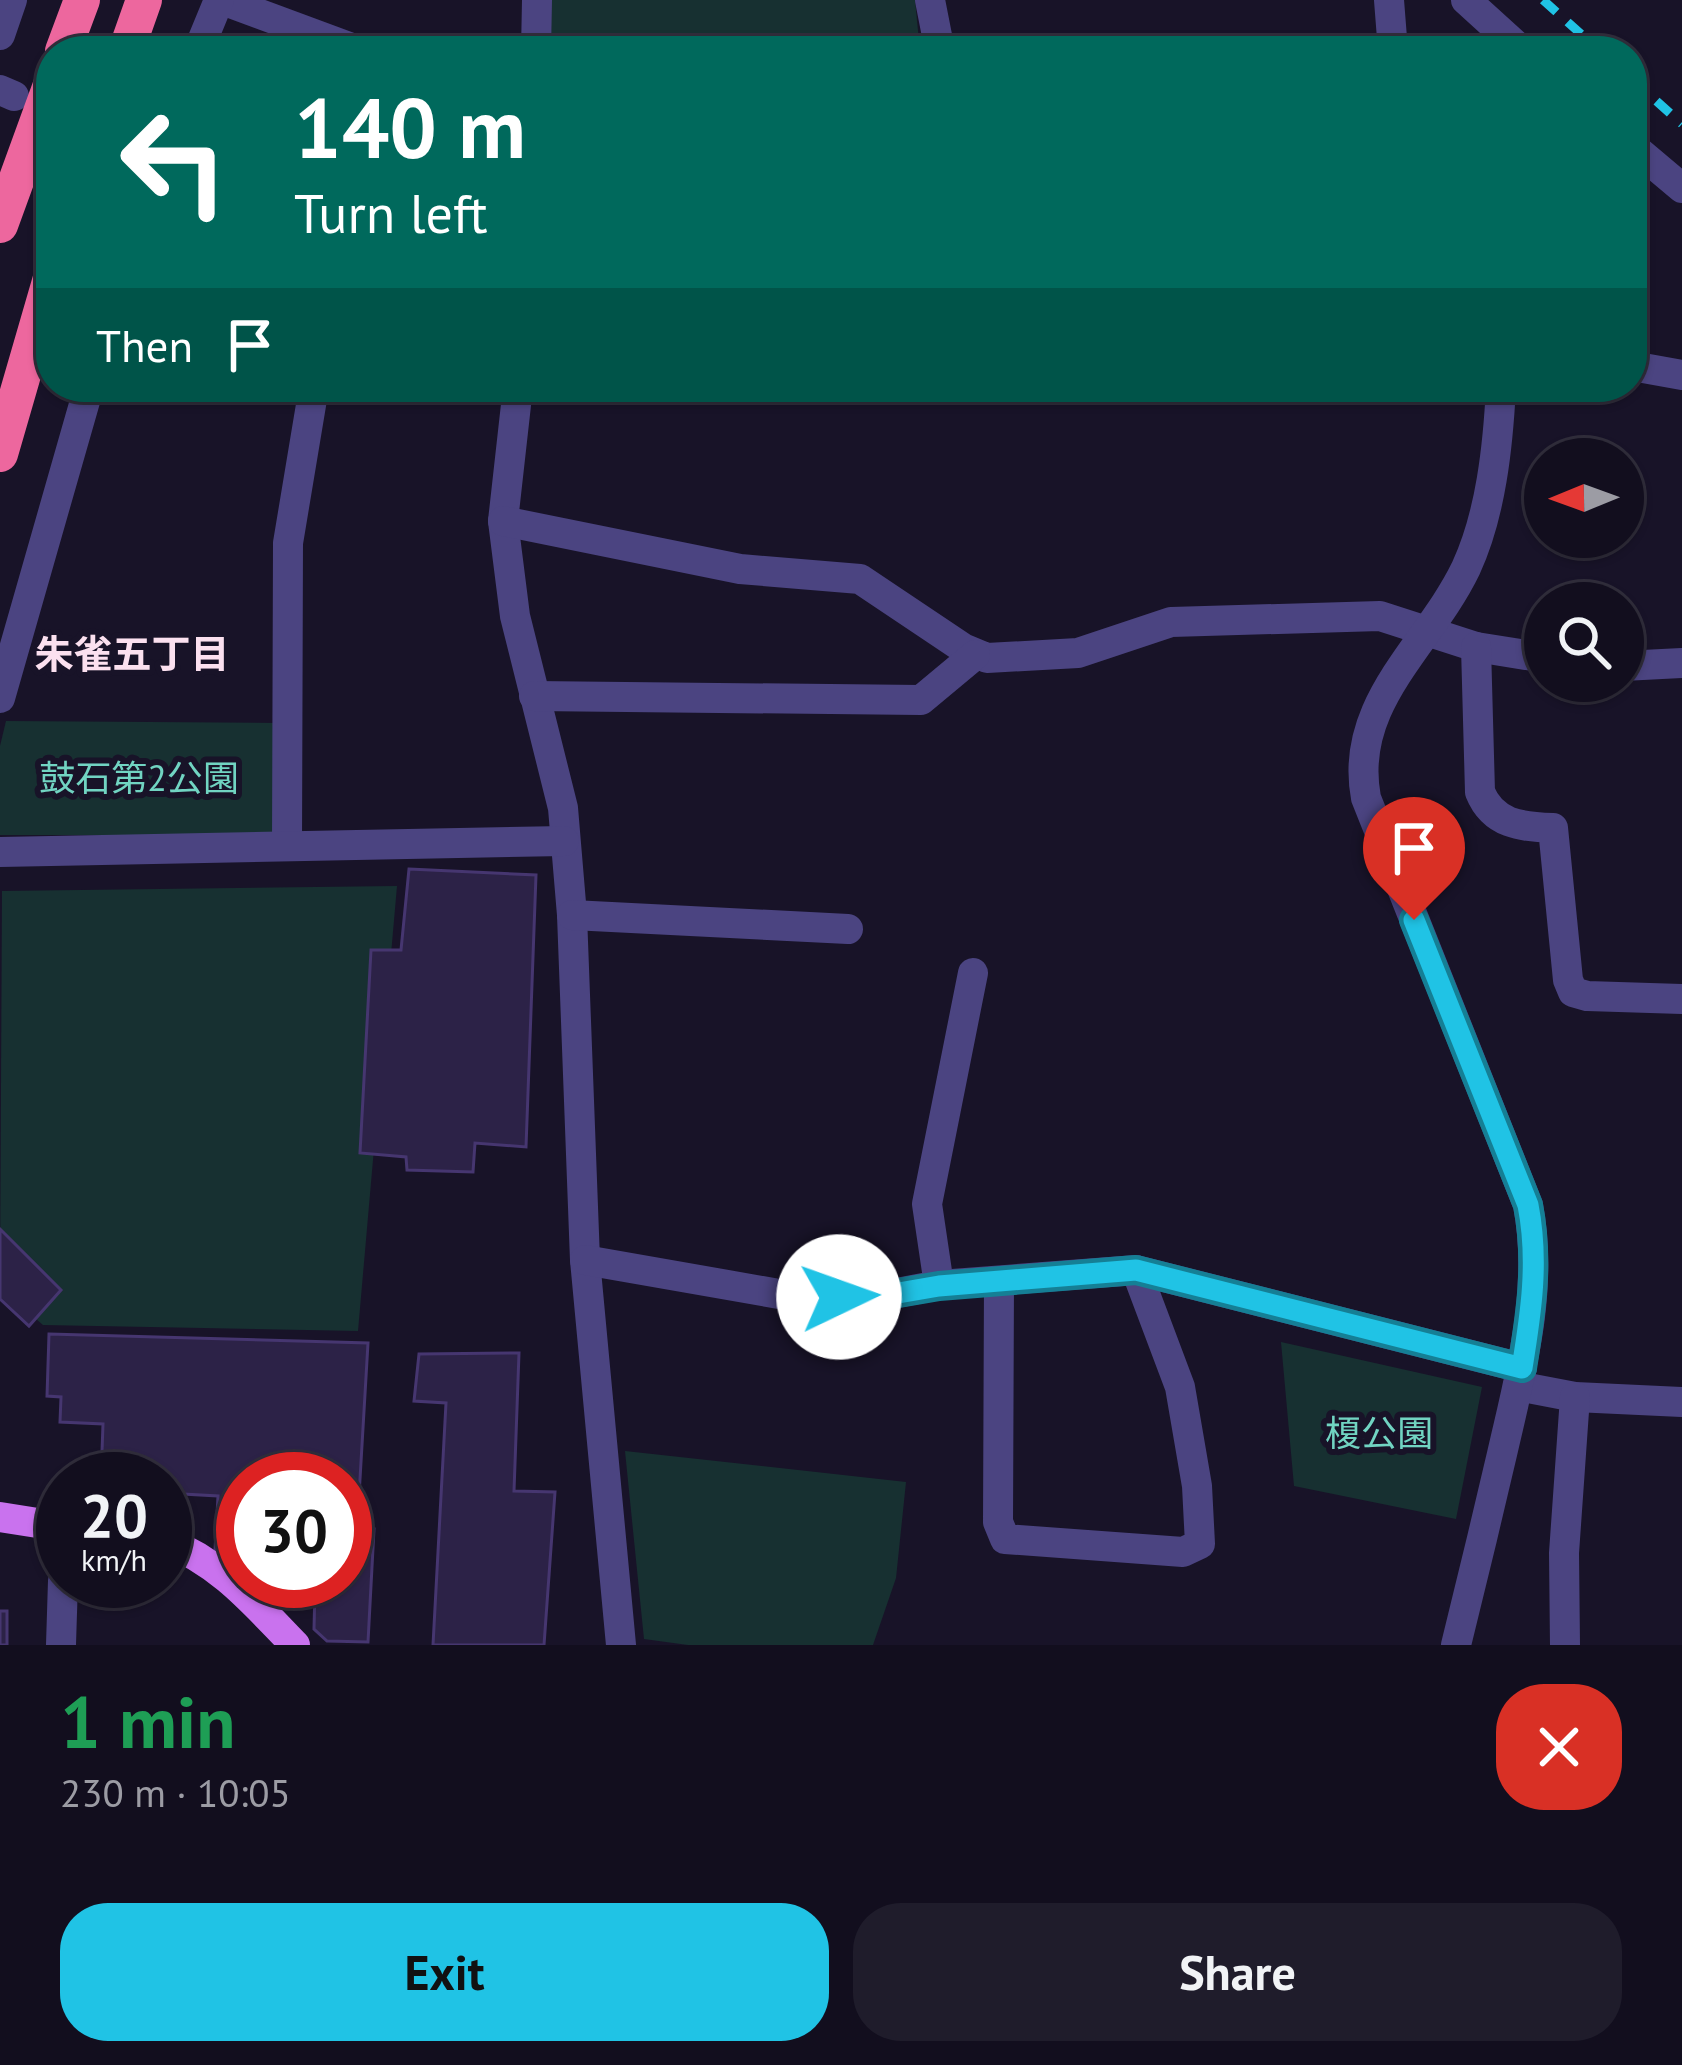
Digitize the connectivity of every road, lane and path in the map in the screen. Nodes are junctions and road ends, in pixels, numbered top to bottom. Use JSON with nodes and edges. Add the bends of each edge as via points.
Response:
{"nodes":[{"id":1,"x":12,"y":0,"type":"edge"},
{"id":2,"x":82,"y":0,"type":"edge"},
{"id":3,"x":144,"y":0,"type":"edge"},
{"id":4,"x":220,"y":0,"type":"edge"},
{"id":5,"x":537,"y":0,"type":"edge"},
{"id":6,"x":930,"y":0,"type":"edge"},
{"id":7,"x":1389,"y":0,"type":"edge"},
{"id":8,"x":1466,"y":0,"type":"edge"},
{"id":9,"x":0,"y":34,"type":"edge"},
{"id":10,"x":69,"y":36,"type":"edge"},
{"id":11,"x":131,"y":36,"type":"edge"},
{"id":12,"x":204,"y":36,"type":"edge"},
{"id":13,"x":319,"y":36,"type":"edge"},
{"id":14,"x":536,"y":36,"type":"edge"},
{"id":15,"x":937,"y":36,"type":"edge"},
{"id":16,"x":1392,"y":36,"type":"edge"},
{"id":17,"x":1506,"y":36,"type":"edge"},
{"id":18,"x":36,"y":126,"type":"edge"},
{"id":19,"x":1647,"y":159,"type":"edge"},
{"id":20,"x":1682,"y":188,"type":"edge"},
{"id":21,"x":0,"y":225,"type":"edge"},
{"id":22,"x":36,"y":330,"type":"edge"},
{"id":23,"x":1647,"y":369,"type":"edge"},
{"id":24,"x":1682,"y":375,"type":"edge"},
{"id":25,"x":85,"y":402,"type":"edge"},
{"id":26,"x":312,"y":402,"type":"edge"},
{"id":27,"x":516,"y":402,"type":"edge"},
{"id":28,"x":1500,"y":402,"type":"edge"},
{"id":29,"x":0,"y":454,"type":"edge"},
{"id":30,"x":503,"y":521,"type":"junction"},
{"id":31,"x":1426,"y":632,"type":"junction"},
{"id":32,"x":1477,"y":647,"type":"junction"},
{"id":33,"x":975,"y":655,"type":"junction"},
{"id":34,"x":1524,"y":655,"type":"edge"},
{"id":35,"x":1682,"y":663,"type":"edge"},
{"id":36,"x":1644,"y":664,"type":"edge"},
{"id":37,"x":533,"y":697,"type":"junction"},
{"id":38,"x":0,"y":698,"type":"edge"},
{"id":39,"x":564,"y":841,"type":"junction"},
{"id":40,"x":287,"y":846,"type":"junction"},
{"id":41,"x":0,"y":852,"type":"edge"},
{"id":42,"x":572,"y":915,"type":"junction"},
{"id":43,"x":848,"y":928,"type":"dead end"},
{"id":44,"x":973,"y":973,"type":"dead end"},
{"id":45,"x":1682,"y":999,"type":"edge"},
{"id":46,"x":585,"y":1260,"type":"junction"},
{"id":47,"x":1136,"y":1270,"type":"junction"},
{"id":48,"x":999,"y":1281,"type":"junction"},
{"id":49,"x":939,"y":1286,"type":"junction"},
{"id":50,"x":1520,"y":1377,"type":"junction"},
{"id":51,"x":1575,"y":1397,"type":"junction"},
{"id":52,"x":1682,"y":1402,"type":"edge"},
{"id":53,"x":0,"y":1517,"type":"edge"},
{"id":54,"x":36,"y":1523,"type":"edge"},
{"id":55,"x":192,"y":1552,"type":"edge"},
{"id":56,"x":63,"y":1608,"type":"edge"},
{"id":57,"x":62,"y":1645,"type":"edge"},
{"id":58,"x":296,"y":1645,"type":"edge"},
{"id":59,"x":621,"y":1645,"type":"edge"},
{"id":60,"x":1456,"y":1645,"type":"edge"},
{"id":61,"x":1565,"y":1645,"type":"edge"}],
"edges":[{"from":1,"to":9,"type":"street"},
{"from":2,"to":10,"type":"highway"},
{"from":3,"to":11,"type":"highway"},
{"from":4,"to":12,"type":"street"},
{"from":4,"to":13,"type":"street"},
{"from":5,"to":14,"type":"street"},
{"from":6,"to":15,"type":"street"},
{"from":7,"to":16,"type":"street"},
{"from":8,"to":17,"type":"street"},
{"from":18,"to":21,"type":"highway"},
{"from":19,"to":20,"type":"street"},
{"from":22,"to":29,"type":"highway"},
{"from":23,"to":24,"type":"street"},
{"from":25,"to":38,"type":"street"},
{"from":26,"to":40,"type":"street","via":[[289,544]]},
{"from":27,"to":30,"type":"street"},
{"from":28,"to":31,"type":"street","via":[[1476,541]]},
{"from":30,"to":33,"type":"street","via":[[740,569],[860,579]]},
{"from":30,"to":37,"type":"street"},
{"from":31,"to":32,"type":"street"},
{"from":31,"to":33,"type":"street","via":[[1379,616],[1171,622],[1078,653]]},
{"from":31,"to":50,"type":"street","via":[[1386,686],[1361,772],[1528,1205],[1534,1293]]},
{"from":32,"to":34,"type":"street"},
{"from":32,"to":45,"type":"street","via":[[1480,791],[1513,825],[1552,828],[1573,992]]},
{"from":33,"to":37,"type":"street","via":[[921,700]]},
{"from":35,"to":36,"type":"street"},
{"from":37,"to":39,"type":"street"},
{"from":39,"to":40,"type":"street"},
{"from":39,"to":42,"type":"street"},
{"from":40,"to":41,"type":"street"},
{"from":42,"to":43,"type":"street"},
{"from":42,"to":46,"type":"street"},
{"from":44,"to":49,"type":"street","via":[[927,1204]]},
{"from":46,"to":49,"type":"street","via":[[796,1297]]},
{"from":46,"to":59,"type":"street"},
{"from":47,"to":48,"type":"street"},
{"from":47,"to":48,"type":"street","via":[[1180,1387],[1197,1486],[1200,1544],[1183,1552],[1004,1539]]},
{"from":47,"to":50,"type":"street"},
{"from":48,"to":49,"type":"street"},
{"from":50,"to":51,"type":"street"},
{"from":50,"to":60,"type":"street"},
{"from":51,"to":52,"type":"street"},
{"from":51,"to":61,"type":"street"},
{"from":53,"to":54,"type":"main road"},
{"from":55,"to":58,"type":"main road"},
{"from":56,"to":57,"type":"street"}]}
